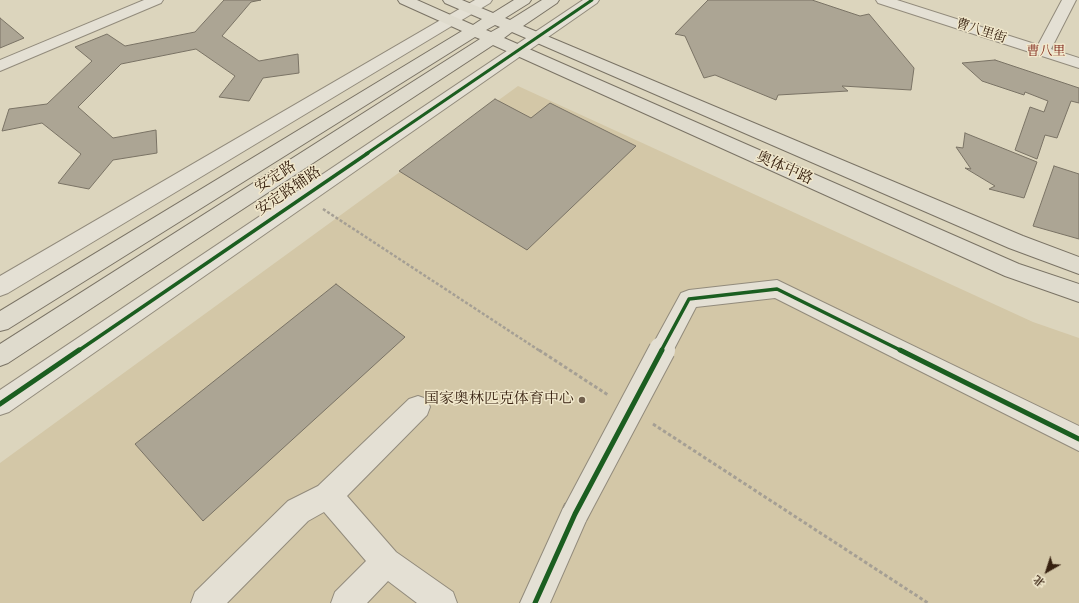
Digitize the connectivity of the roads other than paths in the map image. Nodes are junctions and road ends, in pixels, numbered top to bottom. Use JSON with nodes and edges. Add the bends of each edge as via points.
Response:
{"nodes":[{"id":1,"x":156,"y":0,"type":"edge"},
{"id":2,"x":405,"y":0,"type":"edge"},
{"id":3,"x":450,"y":0,"type":"edge"},
{"id":4,"x":485,"y":0,"type":"edge"},
{"id":5,"x":524,"y":0,"type":"edge"},
{"id":6,"x":552,"y":0,"type":"edge"},
{"id":7,"x":592,"y":0,"type":"edge"},
{"id":8,"x":883,"y":0,"type":"edge"},
{"id":9,"x":1069,"y":0,"type":"edge"},
{"id":10,"x":471,"y":9,"type":"junction"},
{"id":11,"x":494,"y":18,"type":"junction"},
{"id":12,"x":450,"y":20,"type":"junction"},
{"id":13,"x":512,"y":26,"type":"junction"},
{"id":14,"x":475,"y":31,"type":"junction"},
{"id":15,"x":537,"y":37,"type":"junction"},
{"id":16,"x":492,"y":39,"type":"junction"},
{"id":17,"x":518,"y":51,"type":"junction"},
{"id":18,"x":1042,"y":52,"type":"junction"},
{"id":19,"x":1079,"y":64,"type":"edge"},
{"id":20,"x":0,"y":66,"type":"edge"},
{"id":21,"x":1079,"y":266,"type":"edge"},
{"id":22,"x":0,"y":287,"type":"edge"},
{"id":23,"x":1079,"y":293,"type":"edge"},
{"id":24,"x":0,"y":322,"type":"edge"},
{"id":25,"x":0,"y":356,"type":"edge"},
{"id":26,"x":0,"y":404,"type":"edge"},
{"id":27,"x":418,"y":408,"type":"dead end"},
{"id":28,"x":1079,"y":439,"type":"edge"},
{"id":29,"x":328,"y":496,"type":"junction"},
{"id":30,"x":386,"y":562,"type":"junction"},
{"id":31,"x":206,"y":603,"type":"edge"},
{"id":32,"x":346,"y":603,"type":"edge"},
{"id":33,"x":442,"y":603,"type":"edge"},
{"id":34,"x":535,"y":603,"type":"edge"}],
"edges":[{"from":1,"to":20,"type":"street"},
{"from":2,"to":12,"type":"main road","name":"奥体中路"},
{"from":3,"to":10,"type":"main road","name":"奥体中路"},
{"from":4,"to":10,"type":"street"},
{"from":5,"to":11,"type":"main road","name":"安定路"},
{"from":6,"to":13,"type":"main road","name":"安定路"},
{"from":7,"to":15,"type":"street","name":"安定路辅路"},
{"from":8,"to":18,"type":"street","name":"曹八里街"},
{"from":9,"to":18,"type":"street"},
{"from":10,"to":11,"type":"main road","name":"奥体中路"},
{"from":10,"to":12,"type":"street"},
{"from":11,"to":13,"type":"main road","name":"奥体中路"},
{"from":11,"to":14,"type":"main road","name":"安定路"},
{"from":12,"to":14,"type":"main road","name":"奥体中路"},
{"from":12,"to":22,"type":"street"},
{"from":13,"to":15,"type":"main road","name":"奥体中路"},
{"from":13,"to":16,"type":"main road","name":"安定路"},
{"from":14,"to":16,"type":"main road","name":"奥体中路"},
{"from":14,"to":24,"type":"main road","name":"安定路"},
{"from":15,"to":17,"type":"street","name":"安定路辅路"},
{"from":15,"to":21,"type":"main road","name":"奥体中路","via":[[1016,242]]},
{"from":16,"to":17,"type":"main road","name":"奥体中路"},
{"from":16,"to":25,"type":"main road","name":"安定路"},
{"from":17,"to":23,"type":"main road","name":"奥体中路","via":[[1012,270]]},
{"from":17,"to":26,"type":"street","name":"安定路辅路"},
{"from":18,"to":19,"type":"street","name":"曹八里街"},
{"from":27,"to":29,"type":"street"},
{"from":28,"to":34,"type":"street","bridge":true,"via":[[777,289],[689,299],[575,514]]},
{"from":29,"to":30,"type":"street"},
{"from":29,"to":31,"type":"street","via":[[298,511]]},
{"from":30,"to":32,"type":"street"},
{"from":30,"to":33,"type":"street"}]}
